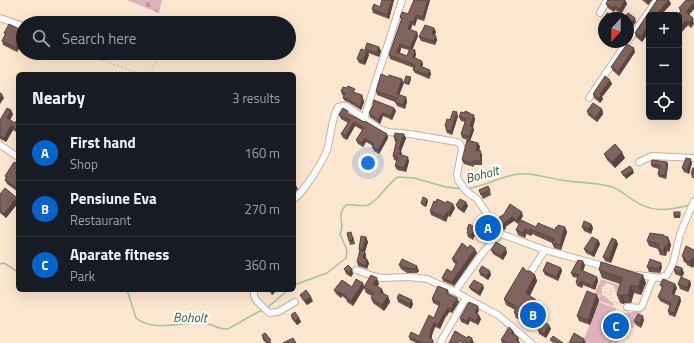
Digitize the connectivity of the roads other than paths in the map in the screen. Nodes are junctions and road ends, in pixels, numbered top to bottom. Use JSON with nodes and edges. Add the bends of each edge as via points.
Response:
{"nodes":[{"id":1,"x":402,"y":0,"type":"edge"},
{"id":2,"x":607,"y":0,"type":"edge"},
{"id":3,"x":657,"y":0,"type":"edge"},
{"id":4,"x":601,"y":12,"type":"edge"},
{"id":5,"x":0,"y":18,"type":"edge"},
{"id":6,"x":16,"y":24,"type":"edge"},
{"id":7,"x":634,"y":33,"type":"edge"},
{"id":8,"x":623,"y":48,"type":"edge"},
{"id":9,"x":589,"y":98,"type":"dead end"},
{"id":10,"x":364,"y":118,"type":"junction"},
{"id":11,"x":0,"y":145,"type":"edge"},
{"id":12,"x":16,"y":156,"type":"edge"},
{"id":13,"x":694,"y":158,"type":"edge"},
{"id":14,"x":639,"y":162,"type":"dead end"},
{"id":15,"x":296,"y":197,"type":"edge"},
{"id":16,"x":694,"y":201,"type":"edge"},
{"id":17,"x":691,"y":212,"type":"edge"},
{"id":18,"x":501,"y":234,"type":"junction"},
{"id":19,"x":545,"y":250,"type":"junction"},
{"id":20,"x":616,"y":269,"type":"edge"},
{"id":21,"x":356,"y":270,"type":"dead end"},
{"id":22,"x":530,"y":273,"type":"edge"},
{"id":23,"x":633,"y":274,"type":"edge"},
{"id":24,"x":653,"y":278,"type":"junction"},
{"id":25,"x":254,"y":292,"type":"edge"},
{"id":26,"x":456,"y":292,"type":"junction"},
{"id":27,"x":466,"y":298,"type":"junction"},
{"id":28,"x":295,"y":302,"type":"dead end"},
{"id":29,"x":627,"y":307,"type":"road end"},
{"id":30,"x":440,"y":343,"type":"edge"},
{"id":31,"x":531,"y":343,"type":"edge"}],
"edges":[{"from":1,"to":10,"type":"street"},
{"from":2,"to":4,"type":"street"},
{"from":3,"to":7,"type":"street"},
{"from":5,"to":6,"type":"street"},
{"from":8,"to":9,"type":"street"},
{"from":10,"to":15,"type":"street","via":[[346,106],[338,107],[322,160]]},
{"from":10,"to":18,"type":"street","via":[[388,132],[444,139],[460,144],[462,149],[457,178],[466,191],[477,199]]},
{"from":11,"to":12,"type":"street"},
{"from":13,"to":14,"type":"street","via":[[652,156]]},
{"from":16,"to":17,"type":"street"},
{"from":17,"to":24,"type":"street","via":[[679,238],[670,270],[663,277]]},
{"from":18,"to":19,"type":"street"},
{"from":18,"to":26,"type":"street","via":[[472,266]]},
{"from":19,"to":20,"type":"street"},
{"from":19,"to":22,"type":"street"},
{"from":21,"to":26,"type":"street","via":[[382,278],[427,279]]},
{"from":23,"to":24,"type":"street"},
{"from":24,"to":29,"type":"street","via":[[639,311]]},
{"from":25,"to":28,"type":"street","via":[[256,300],[272,314]]},
{"from":26,"to":27,"type":"street"},
{"from":27,"to":30,"type":"street"},
{"from":27,"to":31,"type":"street","via":[[498,315]]}]}
